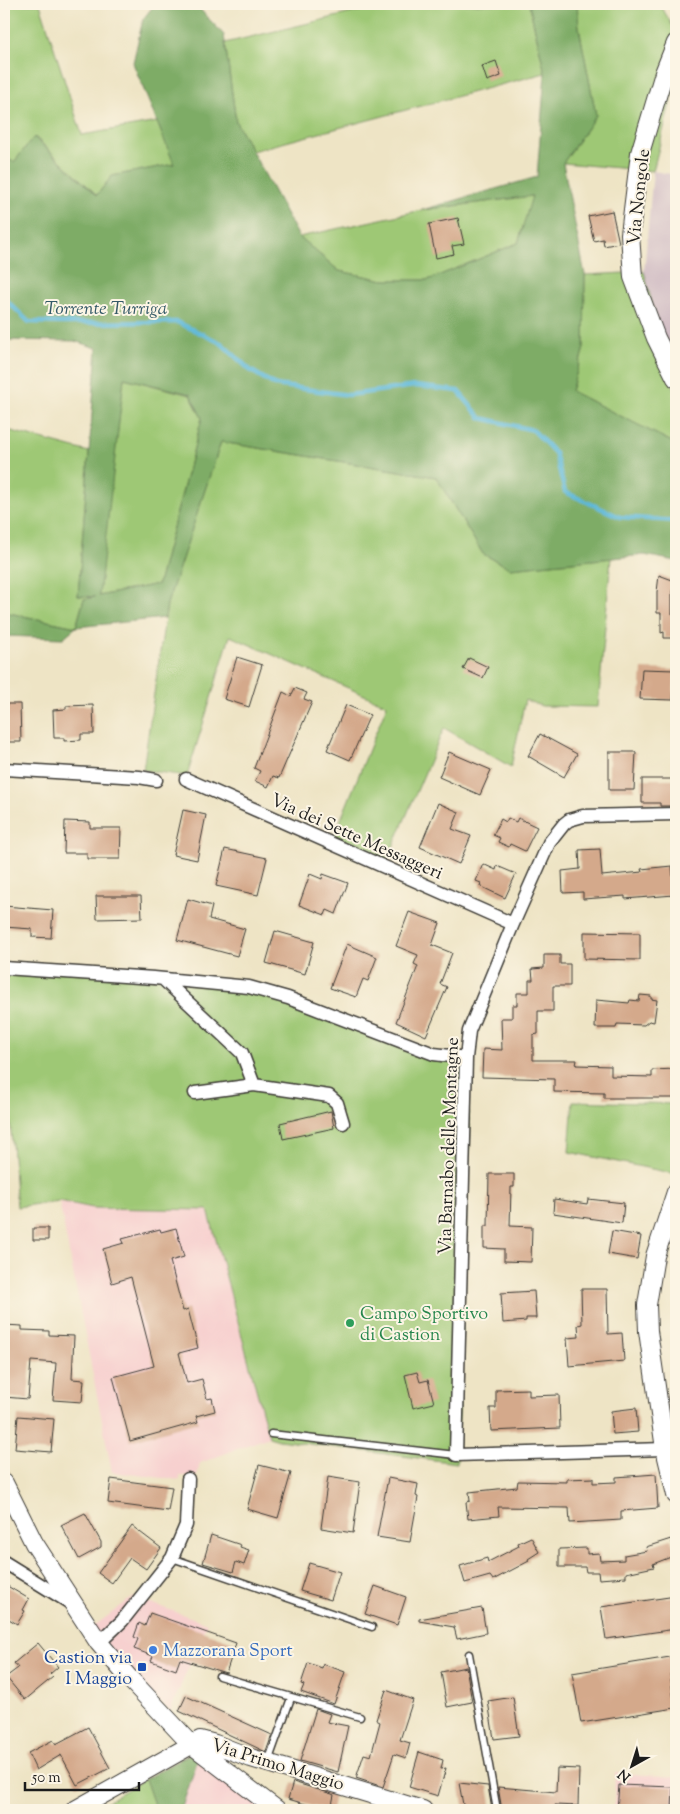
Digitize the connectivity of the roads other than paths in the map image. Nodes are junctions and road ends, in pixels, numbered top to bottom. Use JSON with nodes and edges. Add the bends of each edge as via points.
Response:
{"nodes":[{"id":1,"x":676,"y":43,"type":"edge"},
{"id":2,"x":676,"y":378,"type":"edge"},
{"id":3,"x":4,"y":769,"type":"edge"},
{"id":4,"x":186,"y":779,"type":"dead end"},
{"id":5,"x":156,"y":780,"type":"dead end"},
{"id":6,"x":676,"y":814,"type":"edge"},
{"id":7,"x":513,"y":924,"type":"junction"},
{"id":8,"x":4,"y":968,"type":"edge"},
{"id":9,"x":163,"y":979,"type":"junction"},
{"id":10,"x":466,"y":1058,"type":"junction"},
{"id":11,"x":254,"y":1085,"type":"junction"},
{"id":12,"x":195,"y":1093,"type":"dead end"},
{"id":13,"x":343,"y":1122,"type":"dead end"},
{"id":14,"x":676,"y":1192,"type":"edge"},
{"id":15,"x":271,"y":1434,"type":"dead end"},
{"id":16,"x":665,"y":1449,"type":"junction"},
{"id":17,"x":456,"y":1455,"type":"junction"},
{"id":18,"x":188,"y":1479,"type":"dead end"},
{"id":19,"x":4,"y":1484,"type":"edge"},
{"id":20,"x":676,"y":1495,"type":"edge"},
{"id":21,"x":172,"y":1558,"type":"junction"},
{"id":22,"x":4,"y":1562,"type":"edge"},
{"id":23,"x":74,"y":1605,"type":"junction"},
{"id":24,"x":372,"y":1626,"type":"dead end"},
{"id":25,"x":99,"y":1643,"type":"junction"},
{"id":26,"x":468,"y":1654,"type":"dead end"},
{"id":27,"x":219,"y":1676,"type":"dead end"},
{"id":28,"x":291,"y":1698,"type":"junction"},
{"id":29,"x":360,"y":1717,"type":"dead end"},
{"id":30,"x":191,"y":1744,"type":"junction"},
{"id":31,"x":268,"y":1763,"type":"junction"},
{"id":32,"x":75,"y":1810,"type":"edge"},
{"id":33,"x":277,"y":1810,"type":"edge"},
{"id":34,"x":423,"y":1810,"type":"edge"},
{"id":35,"x":498,"y":1810,"type":"edge"}],
"edges":[{"from":1,"to":2,"type":"street","name":"Via Nongole","via":[[640,153],[630,234],[633,277],[656,338]]},
{"from":3,"to":5,"type":"street"},
{"from":4,"to":7,"type":"street","name":"Via dei Sette Messaggeri"},
{"from":6,"to":7,"type":"street","name":"Via Barnabo delle Montagne","via":[[588,816],[569,820],[549,843]]},
{"from":7,"to":10,"type":"street","name":"Via Barnabo delle Montagne","via":[[469,1030]]},
{"from":8,"to":9,"type":"street"},
{"from":9,"to":10,"type":"street","via":[[270,992],[434,1054]]},
{"from":9,"to":11,"type":"street","via":[[242,1053]]},
{"from":10,"to":17,"type":"street","name":"Via Barnabo delle Montagne"},
{"from":11,"to":12,"type":"street"},
{"from":11,"to":13,"type":"street","via":[[329,1096],[337,1103]]},
{"from":14,"to":16,"type":"street","via":[[655,1256],[647,1305]]},
{"from":15,"to":17,"type":"lane"},
{"from":16,"to":17,"type":"street"},
{"from":16,"to":20,"type":"street"},
{"from":18,"to":21,"type":"street","via":[[186,1525]]},
{"from":19,"to":23,"type":"street","via":[[34,1543]]},
{"from":21,"to":24,"type":"lane"},
{"from":21,"to":25,"type":"street","via":[[122,1621]]},
{"from":22,"to":23,"type":"street"},
{"from":23,"to":25,"type":"street"},
{"from":25,"to":30,"type":"street"},
{"from":26,"to":35,"type":"lane"},
{"from":27,"to":28,"type":"lane"},
{"from":28,"to":29,"type":"lane"},
{"from":28,"to":31,"type":"lane"},
{"from":30,"to":31,"type":"street","name":"Via Primo Maggio","via":[[200,1740]]},
{"from":30,"to":32,"type":"street"},
{"from":30,"to":33,"type":"street"},
{"from":31,"to":34,"type":"street","name":"Via Primo Maggio"}]}
